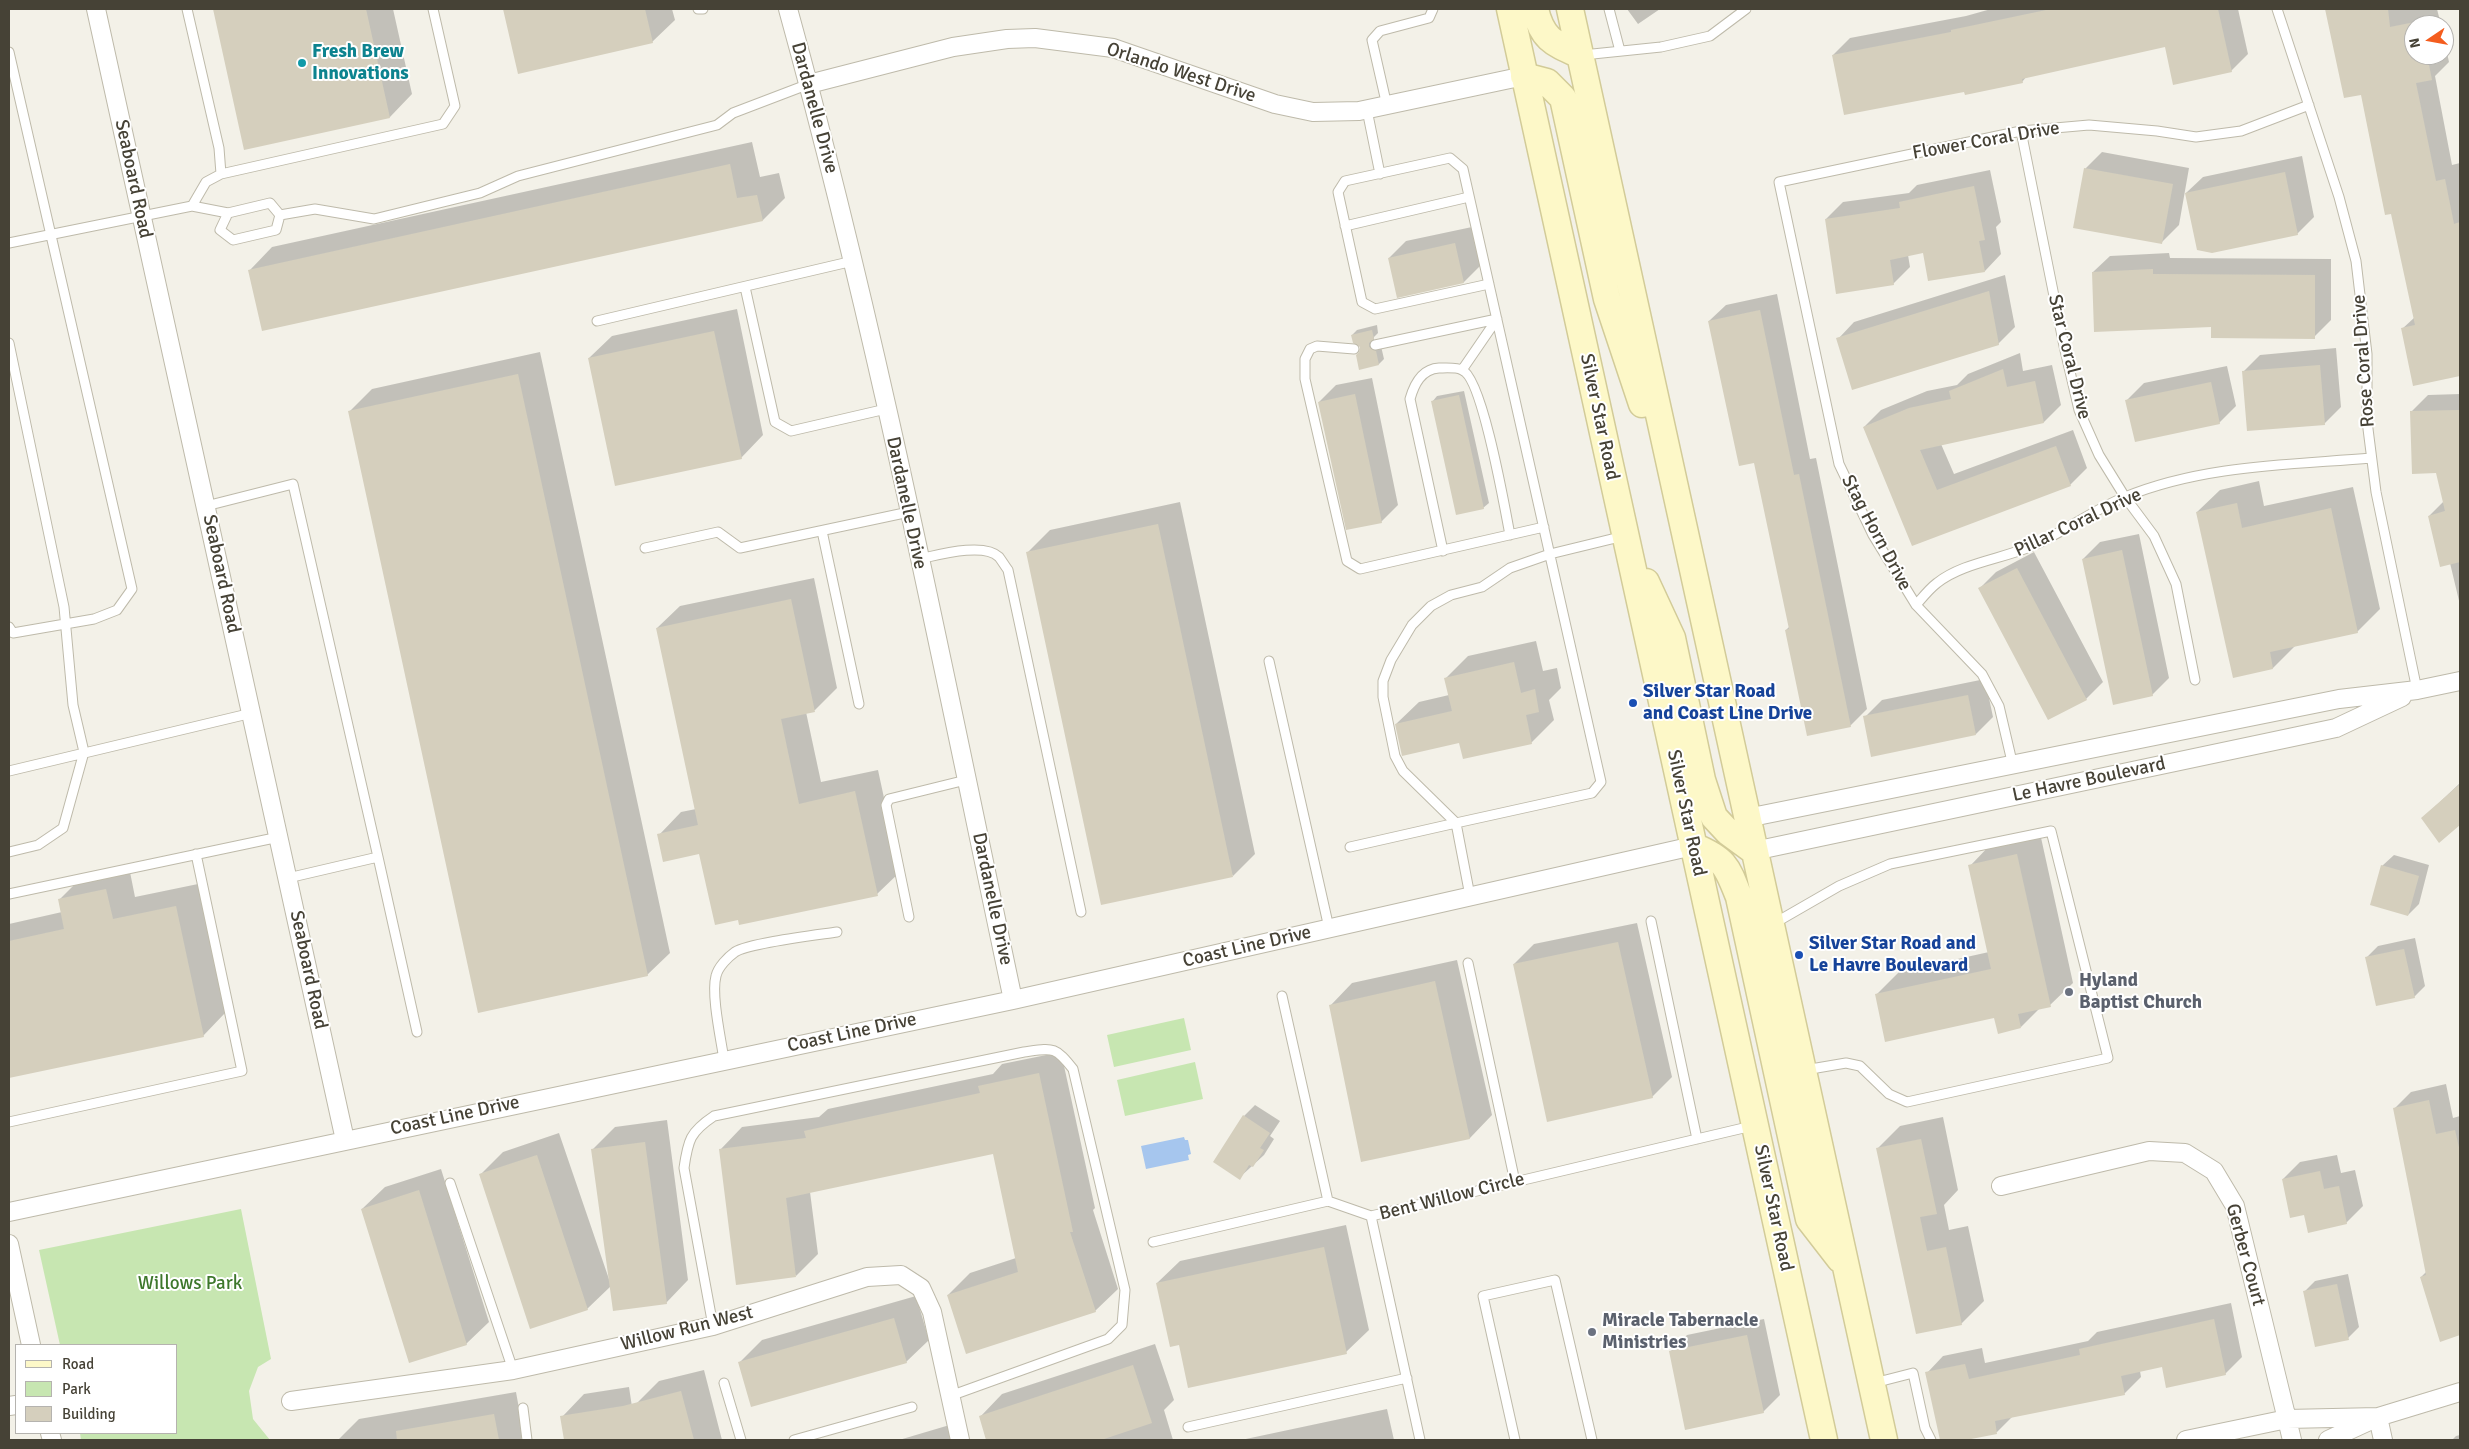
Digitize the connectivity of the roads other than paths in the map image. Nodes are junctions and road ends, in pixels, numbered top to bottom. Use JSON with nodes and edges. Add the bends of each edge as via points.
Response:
{"nodes":[{"id":1,"x":96,"y":9,"type":"edge"},
{"id":2,"x":187,"y":9,"type":"edge"},
{"id":3,"x":434,"y":9,"type":"edge"},
{"id":4,"x":698,"y":9,"type":"edge"},
{"id":5,"x":703,"y":9,"type":"edge"},
{"id":6,"x":788,"y":9,"type":"edge"},
{"id":7,"x":1433,"y":9,"type":"edge"},
{"id":8,"x":1510,"y":9,"type":"edge"},
{"id":9,"x":1535,"y":9,"type":"edge"},
{"id":10,"x":1570,"y":9,"type":"edge"},
{"id":11,"x":1609,"y":9,"type":"edge"},
{"id":12,"x":1746,"y":9,"type":"edge"},
{"id":13,"x":2277,"y":9,"type":"edge"},
{"id":14,"x":1620,"y":51,"type":"junction"},
{"id":15,"x":9,"y":52,"type":"edge"},
{"id":16,"x":1580,"y":55,"type":"junction"},
{"id":17,"x":1524,"y":76,"type":"junction"},
{"id":18,"x":808,"y":84,"type":"junction"},
{"id":19,"x":2309,"y":104,"type":"junction"},
{"id":20,"x":1388,"y":106,"type":"junction"},
{"id":21,"x":1367,"y":110,"type":"junction"},
{"id":22,"x":2021,"y":131,"type":"junction"},
{"id":23,"x":221,"y":174,"type":"junction"},
{"id":24,"x":1380,"y":174,"type":"junction"},
{"id":25,"x":1779,"y":182,"type":"joint"},
{"id":26,"x":1469,"y":197,"type":"junction"},
{"id":27,"x":192,"y":206,"type":"junction"},
{"id":28,"x":228,"y":213,"type":"junction"},
{"id":29,"x":140,"y":215,"type":"junction"},
{"id":30,"x":280,"y":215,"type":"junction"},
{"id":31,"x":1345,"y":226,"type":"junction"},
{"id":32,"x":50,"y":234,"type":"junction"},
{"id":33,"x":9,"y":243,"type":"edge"},
{"id":34,"x":853,"y":261,"type":"junction"},
{"id":35,"x":1489,"y":284,"type":"junction"},
{"id":36,"x":745,"y":286,"type":"junction"},
{"id":37,"x":1497,"y":319,"type":"junction"},
{"id":38,"x":597,"y":321,"type":"dead end"},
{"id":39,"x":9,"y":343,"type":"edge"},
{"id":40,"x":1375,"y":345,"type":"dead end"},
{"id":41,"x":1354,"y":349,"type":"dead end"},
{"id":42,"x":1462,"y":370,"type":"junction"},
{"id":43,"x":886,"y":409,"type":"junction"},
{"id":44,"x":2371,"y":458,"type":"junction"},
{"id":45,"x":2124,"y":497,"type":"junction"},
{"id":46,"x":206,"y":506,"type":"junction"},
{"id":47,"x":909,"y":512,"type":"junction"},
{"id":48,"x":1544,"y":527,"type":"junction"},
{"id":49,"x":822,"y":530,"type":"junction"},
{"id":50,"x":1685,"y":533,"type":"junction"},
{"id":51,"x":1510,"y":535,"type":"junction"},
{"id":52,"x":1625,"y":536,"type":"junction"},
{"id":53,"x":645,"y":548,"type":"dead end"},
{"id":54,"x":1443,"y":551,"type":"junction"},
{"id":55,"x":1550,"y":554,"type":"junction"},
{"id":56,"x":919,"y":559,"type":"junction"},
{"id":57,"x":1916,"y":605,"type":"junction"},
{"id":58,"x":66,"y":625,"type":"junction"},
{"id":59,"x":9,"y":627,"type":"edge"},
{"id":60,"x":1269,"y":661,"type":"dead end"},
{"id":61,"x":2196,"y":680,"type":"dead end"},
{"id":62,"x":2460,"y":681,"type":"edge"},
{"id":63,"x":2416,"y":690,"type":"junction"},
{"id":64,"x":859,"y":704,"type":"dead end"},
{"id":65,"x":252,"y":713,"type":"junction"},
{"id":66,"x":84,"y":752,"type":"junction"},
{"id":67,"x":2013,"y":766,"type":"junction"},
{"id":68,"x":9,"y":771,"type":"edge"},
{"id":69,"x":966,"y":780,"type":"junction"},
{"id":70,"x":1747,"y":818,"type":"junction"},
{"id":71,"x":1456,"y":823,"type":"junction"},
{"id":72,"x":279,"y":837,"type":"junction"},
{"id":73,"x":1693,"y":846,"type":"junction"},
{"id":74,"x":1350,"y":847,"type":"dead end"},
{"id":75,"x":1754,"y":851,"type":"junction"},
{"id":76,"x":9,"y":852,"type":"edge"},
{"id":77,"x":196,"y":854,"type":"junction"},
{"id":78,"x":378,"y":857,"type":"junction"},
{"id":79,"x":288,"y":878,"type":"junction"},
{"id":80,"x":9,"y":894,"type":"edge"},
{"id":81,"x":1470,"y":896,"type":"junction"},
{"id":82,"x":1081,"y":912,"type":"dead end"},
{"id":83,"x":909,"y":917,"type":"dead end"},
{"id":84,"x":1651,"y":921,"type":"dead end"},
{"id":85,"x":1770,"y":925,"type":"junction"},
{"id":86,"x":1329,"y":928,"type":"junction"},
{"id":87,"x":837,"y":932,"type":"dead end"},
{"id":88,"x":1468,"y":963,"type":"dead end"},
{"id":89,"x":1282,"y":996,"type":"dead end"},
{"id":90,"x":1013,"y":1000,"type":"junction"},
{"id":91,"x":417,"y":1032,"type":"dead end"},
{"id":92,"x":724,"y":1060,"type":"junction"},
{"id":93,"x":1802,"y":1070,"type":"junction"},
{"id":94,"x":9,"y":1122,"type":"edge"},
{"id":95,"x":1755,"y":1125,"type":"junction"},
{"id":96,"x":1697,"y":1139,"type":"junction"},
{"id":97,"x":345,"y":1140,"type":"junction"},
{"id":98,"x":1515,"y":1182,"type":"junction"},
{"id":99,"x":450,"y":1183,"type":"dead end"},
{"id":100,"x":2001,"y":1186,"type":"dead end"},
{"id":101,"x":1328,"y":1201,"type":"junction"},
{"id":102,"x":9,"y":1212,"type":"edge"},
{"id":103,"x":1371,"y":1216,"type":"junction"},
{"id":104,"x":1153,"y":1242,"type":"dead end"},
{"id":105,"x":9,"y":1244,"type":"edge"},
{"id":106,"x":1845,"y":1266,"type":"junction"},
{"id":107,"x":712,"y":1326,"type":"junction"},
{"id":108,"x":31,"y":1344,"type":"edge"},
{"id":109,"x":513,"y":1370,"type":"junction"},
{"id":110,"x":1407,"y":1378,"type":"junction"},
{"id":111,"x":724,"y":1383,"type":"dead end"},
{"id":112,"x":1871,"y":1383,"type":"junction"},
{"id":113,"x":2460,"y":1392,"type":"edge"},
{"id":114,"x":950,"y":1396,"type":"junction"},
{"id":115,"x":291,"y":1401,"type":"dead end"},
{"id":116,"x":912,"y":1407,"type":"dead end"},
{"id":117,"x":523,"y":1408,"type":"dead end"},
{"id":118,"x":2378,"y":1416,"type":"junction"},
{"id":119,"x":2287,"y":1419,"type":"junction"},
{"id":120,"x":1188,"y":1427,"type":"dead end"},
{"id":121,"x":527,"y":1440,"type":"edge"},
{"id":122,"x":741,"y":1440,"type":"edge"},
{"id":123,"x":794,"y":1440,"type":"edge"},
{"id":124,"x":960,"y":1440,"type":"edge"},
{"id":125,"x":1420,"y":1440,"type":"edge"},
{"id":126,"x":1515,"y":1440,"type":"edge"},
{"id":127,"x":1592,"y":1440,"type":"edge"},
{"id":128,"x":1824,"y":1440,"type":"edge"},
{"id":129,"x":1884,"y":1440,"type":"edge"},
{"id":130,"x":1931,"y":1440,"type":"edge"},
{"id":131,"x":2186,"y":1440,"type":"edge"},
{"id":132,"x":2292,"y":1440,"type":"edge"},
{"id":133,"x":2328,"y":1440,"type":"edge"},
{"id":134,"x":2383,"y":1440,"type":"edge"}],
"edges":[{"from":1,"to":29,"type":"street","name":"Seaboard Road"},
{"from":2,"to":23,"type":"lane","via":[[219,148]]},
{"from":3,"to":23,"type":"lane","via":[[455,106],[443,124]]},
{"from":4,"to":5,"type":"lane"},
{"from":6,"to":18,"type":"street","name":"Dardanelle Drive"},
{"from":7,"to":20,"type":"lane","via":[[1429,18],[1380,31],[1372,40]]},
{"from":8,"to":17,"type":"main road","name":"Silver Star Road"},
{"from":9,"to":16,"type":"main road","via":[[1542,33],[1555,44]]},
{"from":10,"to":16,"type":"main road"},
{"from":11,"to":14,"type":"lane"},
{"from":12,"to":14,"type":"lane","via":[[1710,36],[1661,47]]},
{"from":13,"to":19,"type":"lane","name":"Rose Coral Drive"},
{"from":14,"to":16,"type":"lane"},
{"from":15,"to":32,"type":"lane"},
{"from":16,"to":50,"type":"main road"},
{"from":17,"to":20,"type":"street","name":"Orlando West Drive"},
{"from":17,"to":50,"type":"main road","via":[[1547,82],[1563,98],[1607,299]]},
{"from":17,"to":52,"type":"main road","name":"Silver Star Road"},
{"from":18,"to":21,"type":"street","name":"Orlando West Drive","via":[[953,47],[1035,38],[1113,48],[1275,104],[1313,112]]},
{"from":18,"to":30,"type":"lane","via":[[733,113],[717,125],[518,176],[480,193],[374,219],[315,209]]},
{"from":18,"to":34,"type":"street","name":"Dardanelle Drive"},
{"from":19,"to":22,"type":"lane","name":"Flower Coral Drive","via":[[2241,130],[2196,137],[2089,125]]},
{"from":19,"to":44,"type":"lane","name":"Rose Coral Drive","via":[[2356,261],[2367,354],[2367,421]]},
{"from":20,"to":21,"type":"street","name":"Orlando West Drive"},
{"from":21,"to":24,"type":"lane"},
{"from":22,"to":25,"type":"lane","name":"Flower Coral Drive"},
{"from":22,"to":45,"type":"lane","name":"Star Coral Drive","via":[[2079,410],[2099,455]]},
{"from":23,"to":27,"type":"lane","via":[[206,182]]},
{"from":24,"to":26,"type":"lane","via":[[1450,158],[1463,169]]},
{"from":24,"to":31,"type":"lane","via":[[1346,181],[1338,192]]},
{"from":25,"to":57,"type":"lane","name":"Stag Horn Drive","via":[[1839,464],[1873,535]]},
{"from":26,"to":31,"type":"lane"},
{"from":26,"to":35,"type":"lane"},
{"from":27,"to":28,"type":"lane"},
{"from":27,"to":29,"type":"lane"},
{"from":28,"to":30,"type":"lane","via":[[270,203]]},
{"from":28,"to":30,"type":"lane","via":[[220,230],[233,240],[276,230]]},
{"from":29,"to":32,"type":"lane"},
{"from":29,"to":46,"type":"street","name":"Seaboard Road"},
{"from":31,"to":35,"type":"lane","via":[[1362,302],[1375,309]]},
{"from":32,"to":33,"type":"lane"},
{"from":32,"to":58,"type":"lane","via":[[132,589],[117,610],[94,620]]},
{"from":34,"to":36,"type":"lane"},
{"from":34,"to":43,"type":"street","name":"Dardanelle Drive"},
{"from":35,"to":37,"type":"lane"},
{"from":36,"to":38,"type":"lane"},
{"from":36,"to":43,"type":"lane","via":[[775,422],[791,431]]},
{"from":37,"to":40,"type":"lane"},
{"from":37,"to":42,"type":"lane"},
{"from":37,"to":48,"type":"lane"},
{"from":39,"to":58,"type":"lane"},
{"from":41,"to":54,"type":"lane","via":[[1317,346],[1310,349],[1305,359],[1305,379],[1347,561],[1360,569]]},
{"from":42,"to":51,"type":"lane","via":[[1470,377],[1484,413]]},
{"from":42,"to":54,"type":"lane","via":[[1437,368],[1424,374],[1414,384],[1410,400]]},
{"from":43,"to":47,"type":"street","name":"Dardanelle Drive"},
{"from":44,"to":45,"type":"lane","name":"Pillar Coral Drive","via":[[2194,476]]},
{"from":44,"to":63,"type":"lane","name":"Rose Coral Drive"},
{"from":45,"to":57,"type":"lane","name":"Pillar Coral Drive","via":[[2044,541],[1937,582]]},
{"from":45,"to":61,"type":"lane","name":"Star Coral Drive","via":[[2154,536],[2176,584]]},
{"from":46,"to":65,"type":"street","name":"Seaboard Road"},
{"from":46,"to":78,"type":"lane","via":[[293,484]]},
{"from":47,"to":49,"type":"lane"},
{"from":47,"to":56,"type":"street","name":"Dardanelle Drive"},
{"from":48,"to":51,"type":"lane"},
{"from":48,"to":55,"type":"lane"},
{"from":49,"to":53,"type":"lane","via":[[740,548],[718,532]]},
{"from":49,"to":64,"type":"lane"},
{"from":50,"to":70,"type":"main road"},
{"from":51,"to":54,"type":"lane"},
{"from":52,"to":55,"type":"lane"},
{"from":52,"to":73,"type":"main road","name":"Silver Star Road"},
{"from":52,"to":75,"type":"main road","via":[[1672,638],[1702,780],[1714,817]]},
{"from":55,"to":71,"type":"lane","via":[[1601,782],[1592,792]]},
{"from":55,"to":71,"type":"lane","via":[[1510,568],[1482,587],[1451,594],[1431,606],[1412,625],[1384,680],[1383,697],[1395,756],[1403,771]]},
{"from":56,"to":69,"type":"street","name":"Dardanelle Drive"},
{"from":56,"to":82,"type":"lane","via":[[983,550],[998,556],[1008,570]]},
{"from":57,"to":67,"type":"lane","name":"Stag Horn Drive","via":[[1982,674],[1999,706]]},
{"from":58,"to":59,"type":"lane","via":[[13,633]]},
{"from":58,"to":66,"type":"lane","via":[[73,705]]},
{"from":60,"to":86,"type":"lane"},
{"from":62,"to":63,"type":"street","name":"Le Havre Boulevard"},
{"from":63,"to":67,"type":"street","name":"Le Havre Boulevard","via":[[2339,699]]},
{"from":63,"to":75,"type":"street","name":"Le Havre Boulevard","via":[[2336,728]]},
{"from":65,"to":66,"type":"lane"},
{"from":65,"to":72,"type":"street","name":"Seaboard Road"},
{"from":66,"to":68,"type":"lane"},
{"from":66,"to":76,"type":"lane","via":[[62,828],[38,845]]},
{"from":67,"to":70,"type":"street","name":"Le Havre Boulevard"},
{"from":69,"to":83,"type":"lane","via":[[900,795],[889,799],[886,805]]},
{"from":69,"to":90,"type":"street","name":"Dardanelle Drive"},
{"from":70,"to":75,"type":"main road"},
{"from":71,"to":74,"type":"lane"},
{"from":71,"to":81,"type":"lane"},
{"from":72,"to":77,"type":"lane"},
{"from":72,"to":79,"type":"street","name":"Seaboard Road"},
{"from":73,"to":81,"type":"street","name":"Coast Line Drive"},
{"from":73,"to":95,"type":"main road","name":"Silver Star Road"},
{"from":73,"to":106,"type":"main road","via":[[1715,855],[1728,870],[1739,897],[1809,1219]]},
{"from":75,"to":85,"type":"main road"},
{"from":77,"to":80,"type":"lane"},
{"from":77,"to":94,"type":"lane","via":[[242,1071]]},
{"from":78,"to":79,"type":"lane"},
{"from":78,"to":91,"type":"lane"},
{"from":79,"to":97,"type":"street","name":"Seaboard Road"},
{"from":81,"to":86,"type":"street","name":"Coast Line Drive"},
{"from":84,"to":96,"type":"lane"},
{"from":85,"to":93,"type":"main road"},
{"from":85,"to":93,"type":"lane","via":[[1839,886],[1890,864],[2051,831],[2108,1058],[1907,1102],[1889,1094],[1860,1066],[1846,1063]]},
{"from":86,"to":90,"type":"street","name":"Coast Line Drive"},
{"from":87,"to":92,"type":"lane","via":[[736,951],[722,965],[716,976],[716,1003]]},
{"from":88,"to":98,"type":"lane"},
{"from":89,"to":101,"type":"lane"},
{"from":90,"to":92,"type":"street","name":"Coast Line Drive"},
{"from":92,"to":97,"type":"street","name":"Coast Line Drive"},
{"from":93,"to":106,"type":"main road"},
{"from":95,"to":96,"type":"lane","name":"Bent Willow Circle"},
{"from":95,"to":128,"type":"main road","name":"Silver Star Road"},
{"from":96,"to":98,"type":"lane","name":"Bent Willow Circle"},
{"from":97,"to":102,"type":"street","name":"Coast Line Drive"},
{"from":98,"to":103,"type":"lane","name":"Bent Willow Circle"},
{"from":99,"to":109,"type":"lane"},
{"from":100,"to":119,"type":"street","name":"Gerber Court","via":[[2149,1151],[2185,1153],[2214,1171],[2235,1206]]},
{"from":101,"to":103,"type":"lane"},
{"from":101,"to":104,"type":"lane"},
{"from":103,"to":110,"type":"lane","name":"Bent Willow Circle"},
{"from":105,"to":108,"type":"street"},
{"from":106,"to":112,"type":"main road"},
{"from":107,"to":109,"type":"street","name":"Willow Run West"},
{"from":107,"to":114,"type":"street","name":"Willow Run West","via":[[867,1277],[901,1275],[921,1288],[932,1312]]},
{"from":107,"to":114,"type":"lane","via":[[684,1168],[687,1146],[697,1127],[714,1116],[1024,1052],[1046,1049],[1059,1052],[1073,1070],[1125,1290],[1122,1325],[1108,1339]]},
{"from":109,"to":115,"type":"street","name":"Willow Run West"},
{"from":110,"to":120,"type":"lane"},
{"from":110,"to":125,"type":"lane","name":"Bent Willow Circle"},
{"from":111,"to":122,"type":"lane"},
{"from":112,"to":129,"type":"main road"},
{"from":112,"to":130,"type":"lane","via":[[1914,1373],[1925,1428]]},
{"from":113,"to":118,"type":"street"},
{"from":114,"to":124,"type":"street","name":"Willow Run West"},
{"from":116,"to":123,"type":"lane"},
{"from":117,"to":121,"type":"lane"},
{"from":118,"to":119,"type":"street"},
{"from":118,"to":133,"type":"street"},
{"from":118,"to":134,"type":"street"},
{"from":119,"to":131,"type":"street"},
{"from":119,"to":132,"type":"street","name":"Gerber Court"},
{"from":126,"to":127,"type":"lane","via":[[1483,1296],[1555,1280]]}]}
